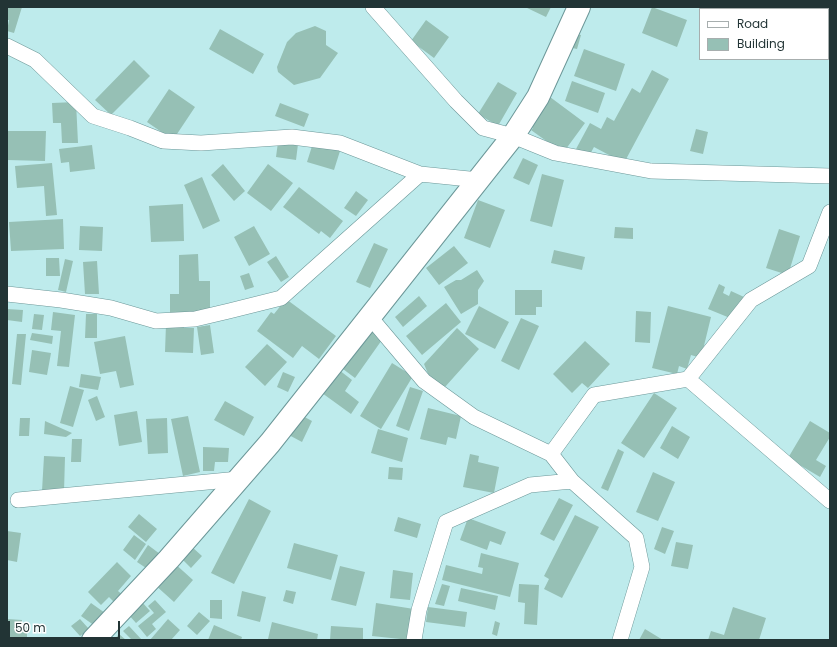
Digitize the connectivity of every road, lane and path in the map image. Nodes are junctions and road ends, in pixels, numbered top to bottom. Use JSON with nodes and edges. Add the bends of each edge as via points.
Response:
{"nodes":[{"id":1,"x":373,"y":7,"type":"edge"},
{"id":2,"x":579,"y":7,"type":"edge"},
{"id":3,"x":7,"y":46,"type":"edge"},
{"id":4,"x":514,"y":136,"type":"junction"},
{"id":5,"x":420,"y":174,"type":"junction"},
{"id":6,"x":830,"y":176,"type":"edge"},
{"id":7,"x":479,"y":180,"type":"junction"},
{"id":8,"x":830,"y":212,"type":"edge"},
{"id":9,"x":7,"y":294,"type":"edge"},
{"id":10,"x":370,"y":317,"type":"junction"},
{"id":11,"x":688,"y":379,"type":"junction"},
{"id":12,"x":551,"y":454,"type":"junction"},
{"id":13,"x":239,"y":479,"type":"junction"},
{"id":14,"x":572,"y":481,"type":"junction"},
{"id":15,"x":18,"y":500,"type":"dead end"},
{"id":16,"x":830,"y":501,"type":"edge"},
{"id":17,"x":98,"y":638,"type":"edge"},
{"id":18,"x":414,"y":640,"type":"edge"},
{"id":19,"x":620,"y":640,"type":"edge"}],
"edges":[{"from":1,"to":4,"type":"street","via":[[451,96],[483,128]]},
{"from":2,"to":4,"type":"street","via":[[538,97]]},
{"from":3,"to":5,"type":"street","via":[[35,60],[93,116],[163,141],[201,143],[292,137],[326,141],[340,143]]},
{"from":4,"to":6,"type":"street","via":[[555,152],[651,171]]},
{"from":4,"to":7,"type":"street"},
{"from":5,"to":7,"type":"street"},
{"from":5,"to":9,"type":"street","via":[[281,298],[195,319],[156,321],[111,308]]},
{"from":7,"to":10,"type":"street"},
{"from":8,"to":11,"type":"street","via":[[809,266],[751,300]]},
{"from":10,"to":12,"type":"street","via":[[424,381],[474,417]]},
{"from":10,"to":13,"type":"street"},
{"from":11,"to":12,"type":"street","via":[[594,395]]},
{"from":11,"to":16,"type":"street"},
{"from":12,"to":14,"type":"street"},
{"from":13,"to":15,"type":"street"},
{"from":13,"to":17,"type":"street"},
{"from":14,"to":18,"type":"street","via":[[530,485],[446,522],[419,610]]},
{"from":14,"to":19,"type":"street","via":[[636,538],[642,567]]}]}
